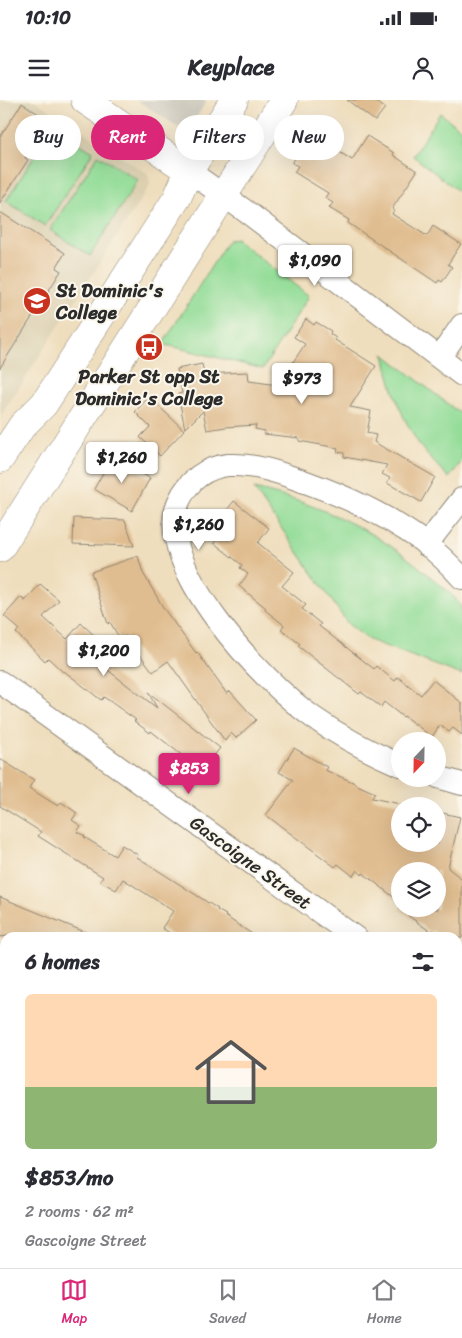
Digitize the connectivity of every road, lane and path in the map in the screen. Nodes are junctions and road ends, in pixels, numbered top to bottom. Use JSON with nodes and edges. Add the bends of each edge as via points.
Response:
{"nodes":[{"id":1,"x":85,"y":100,"type":"edge"},
{"id":2,"x":234,"y":100,"type":"edge"},
{"id":3,"x":284,"y":100,"type":"edge"},
{"id":4,"x":189,"y":170,"type":"junction"},
{"id":5,"x":224,"y":195,"type":"junction"},
{"id":6,"x":462,"y":325,"type":"edge"},
{"id":7,"x":440,"y":357,"type":"junction"},
{"id":8,"x":462,"y":375,"type":"edge"},
{"id":9,"x":0,"y":460,"type":"edge"},
{"id":10,"x":462,"y":499,"type":"edge"},
{"id":11,"x":426,"y":545,"type":"junction"},
{"id":12,"x":0,"y":548,"type":"edge"},
{"id":13,"x":462,"y":578,"type":"edge"},
{"id":14,"x":0,"y":682,"type":"edge"},
{"id":15,"x":391,"y":761,"type":"edge"},
{"id":16,"x":446,"y":780,"type":"edge"},
{"id":17,"x":462,"y":784,"type":"edge"},
{"id":18,"x":348,"y":932,"type":"edge"}],
"edges":[{"from":1,"to":4,"type":"main road"},
{"from":2,"to":4,"type":"main road"},
{"from":3,"to":5,"type":"main road"},
{"from":4,"to":5,"type":"street"},
{"from":4,"to":9,"type":"main road","via":[[177,198],[44,404],[22,426]]},
{"from":5,"to":7,"type":"street"},
{"from":5,"to":12,"type":"main road"},
{"from":6,"to":7,"type":"street"},
{"from":7,"to":8,"type":"street"},
{"from":10,"to":11,"type":"street"},
{"from":11,"to":13,"type":"street"},
{"from":11,"to":15,"type":"street","via":[[350,500],[305,481],[250,466],[227,465],[201,474],[187,487],[175,514],[178,549],[188,572],[212,613],[243,652],[281,692],[313,718]]},
{"from":14,"to":18,"type":"street","name":"Gascoigne Street"},
{"from":16,"to":17,"type":"street"}]}
